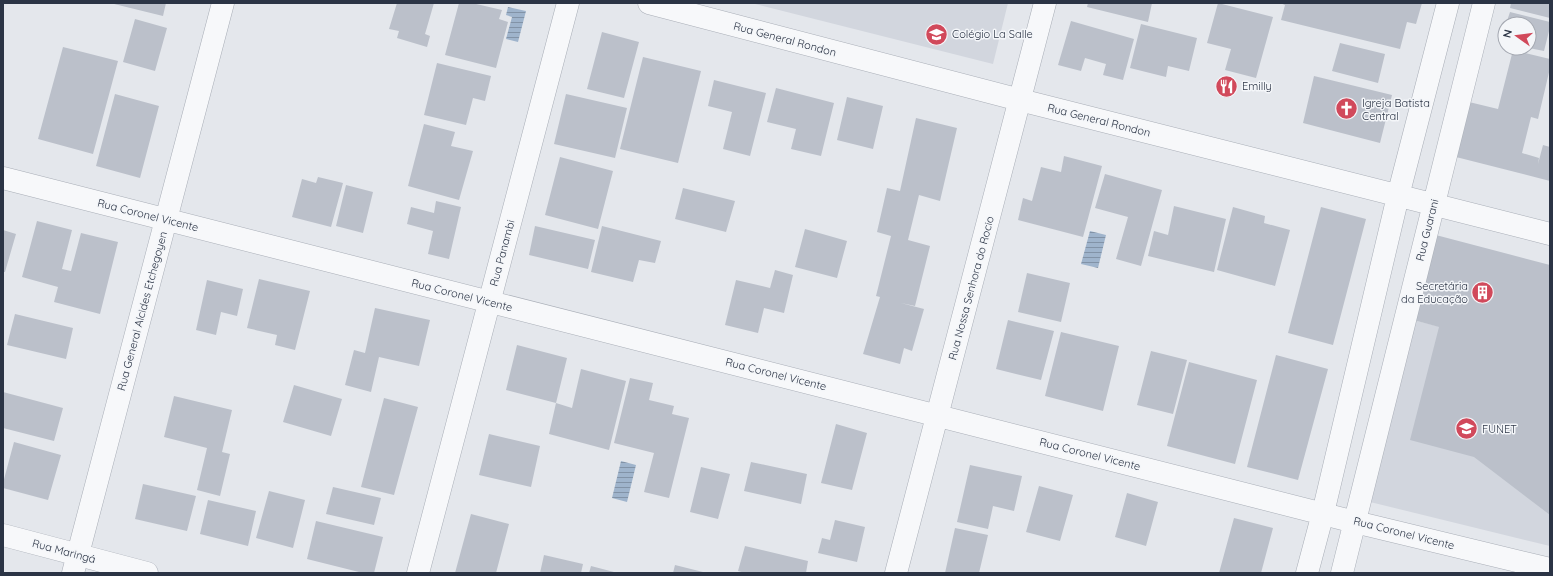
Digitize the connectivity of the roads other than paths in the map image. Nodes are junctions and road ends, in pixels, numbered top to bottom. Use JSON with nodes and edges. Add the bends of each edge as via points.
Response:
{"nodes":[{"id":1,"x":223,"y":3,"type":"edge"},
{"id":2,"x":568,"y":3,"type":"edge"},
{"id":3,"x":649,"y":3,"type":"edge"},
{"id":4,"x":1045,"y":3,"type":"edge"},
{"id":5,"x":1448,"y":3,"type":"edge"},
{"id":6,"x":1484,"y":3,"type":"edge"},
{"id":7,"x":1020,"y":100,"type":"junction"},
{"id":8,"x":3,"y":178,"type":"edge"},
{"id":9,"x":1398,"y":196,"type":"junction"},
{"id":10,"x":1433,"y":204,"type":"junction"},
{"id":11,"x":166,"y":219,"type":"junction"},
{"id":12,"x":1550,"y":234,"type":"edge"},
{"id":13,"x":490,"y":302,"type":"junction"},
{"id":14,"x":938,"y":415,"type":"junction"},
{"id":15,"x":1323,"y":513,"type":"junction"},
{"id":16,"x":1355,"y":522,"type":"junction"},
{"id":17,"x":3,"y":535,"type":"edge"},
{"id":18,"x":76,"y":564,"type":"edge"},
{"id":19,"x":1550,"y":569,"type":"edge"},
{"id":20,"x":148,"y":573,"type":"edge"},
{"id":21,"x":418,"y":573,"type":"edge"},
{"id":22,"x":896,"y":573,"type":"edge"},
{"id":23,"x":1307,"y":573,"type":"edge"},
{"id":24,"x":1342,"y":573,"type":"edge"}],
"edges":[{"from":1,"to":11,"type":"street","name":"Rua General Alcides Etchegoyen"},
{"from":2,"to":13,"type":"street","name":"Rua Panambi"},
{"from":3,"to":7,"type":"street","name":"Rua General Rondon"},
{"from":4,"to":7,"type":"street","name":"Rua Nossa Senhora do Rocio"},
{"from":5,"to":9,"type":"street"},
{"from":6,"to":10,"type":"street","name":"Rua Guarani"},
{"from":7,"to":9,"type":"street","name":"Rua General Rondon"},
{"from":7,"to":14,"type":"street","name":"Rua Nossa Senhora do Rocio"},
{"from":8,"to":11,"type":"street","name":"Rua Coronel Vicente"},
{"from":9,"to":10,"type":"street","name":"Rua General Rondon"},
{"from":9,"to":15,"type":"street"},
{"from":10,"to":12,"type":"street","name":"Rua General Rondon"},
{"from":10,"to":16,"type":"street","name":"Rua Guarani"},
{"from":11,"to":13,"type":"street","name":"Rua Coronel Vicente"},
{"from":11,"to":18,"type":"street","name":"Rua General Alcides Etchegoyen"},
{"from":13,"to":14,"type":"street","name":"Rua Coronel Vicente"},
{"from":13,"to":21,"type":"street","name":"Rua Panambi"},
{"from":14,"to":15,"type":"street","name":"Rua Coronel Vicente"},
{"from":14,"to":22,"type":"street","name":"Rua Nossa Senhora do Rocio"},
{"from":15,"to":16,"type":"street","name":"Rua Coronel Vicente"},
{"from":15,"to":23,"type":"street"},
{"from":16,"to":19,"type":"street","name":"Rua Coronel Vicente"},
{"from":16,"to":24,"type":"street","name":"Rua Guarani"},
{"from":17,"to":18,"type":"street","name":"Rua Maringá"},
{"from":18,"to":20,"type":"street","name":"Rua Maringá"}]}
